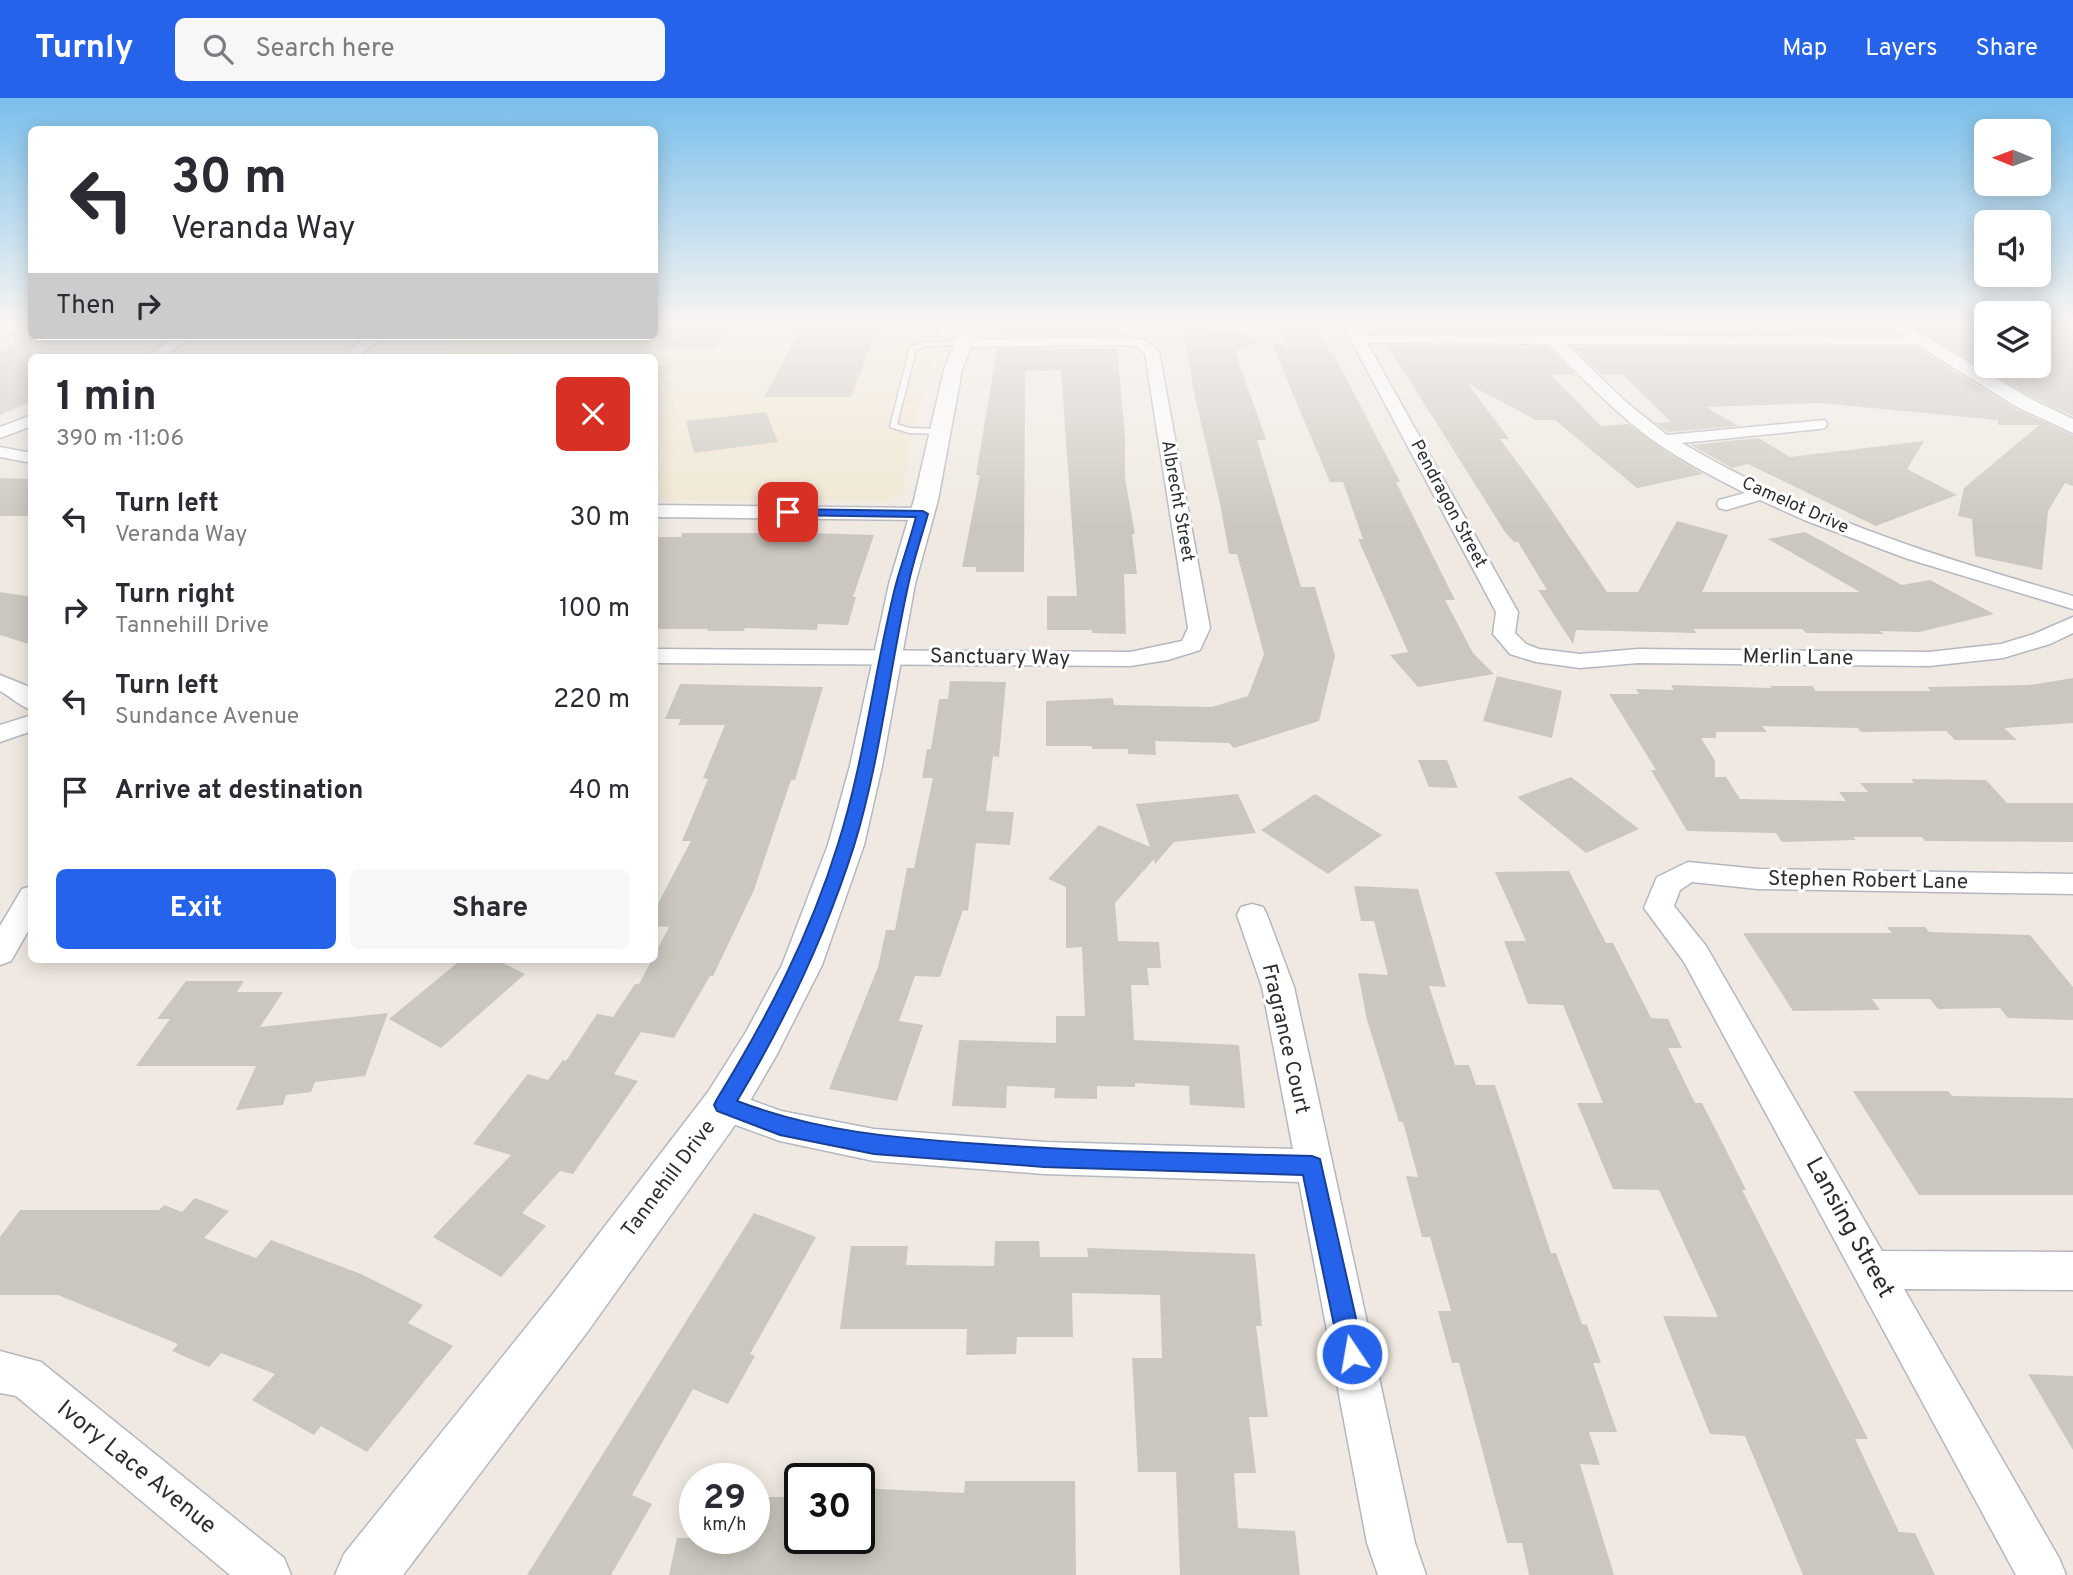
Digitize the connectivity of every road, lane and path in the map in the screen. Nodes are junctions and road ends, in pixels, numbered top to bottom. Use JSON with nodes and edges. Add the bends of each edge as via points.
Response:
{"nodes":[{"id":1,"x":902,"y":392,"type":"edge"},
{"id":2,"x":948,"y":392,"type":"edge"},
{"id":3,"x":1159,"y":392,"type":"edge"},
{"id":4,"x":1388,"y":392,"type":"edge"},
{"id":5,"x":1604,"y":392,"type":"edge"},
{"id":6,"x":2006,"y":392,"type":"edge"},
{"id":7,"x":28,"y":422,"type":"edge"},
{"id":8,"x":1819,"y":424,"type":"dead end"},
{"id":9,"x":2073,"y":427,"type":"edge"},
{"id":10,"x":940,"y":432,"type":"junction"},
{"id":11,"x":0,"y":433,"type":"edge"},
{"id":12,"x":1664,"y":440,"type":"junction"},
{"id":13,"x":0,"y":452,"type":"edge"},
{"id":14,"x":28,"y":457,"type":"edge"},
{"id":15,"x":1764,"y":493,"type":"junction"},
{"id":16,"x":1726,"y":504,"type":"dead end"},
{"id":17,"x":658,"y":511,"type":"edge"},
{"id":18,"x":923,"y":514,"type":"junction"},
{"id":19,"x":1191,"y":580,"type":"joint"},
{"id":20,"x":2073,"y":603,"type":"edge"},
{"id":21,"x":2073,"y":624,"type":"edge"},
{"id":22,"x":1518,"y":649,"type":"joint"},
{"id":23,"x":658,"y":656,"type":"edge"},
{"id":24,"x":887,"y":656,"type":"junction"},
{"id":25,"x":0,"y":682,"type":"edge"},
{"id":26,"x":28,"y":698,"type":"edge"},
{"id":27,"x":28,"y":724,"type":"edge"},
{"id":28,"x":0,"y":734,"type":"edge"},
{"id":29,"x":1667,"y":884,"type":"joint"},
{"id":30,"x":2073,"y":884,"type":"edge"},
{"id":31,"x":28,"y":906,"type":"edge"},
{"id":32,"x":1252,"y":915,"type":"dead end"},
{"id":33,"x":13,"y":945,"type":"edge"},
{"id":34,"x":724,"y":1105,"type":"junction"},
{"id":35,"x":1312,"y":1166,"type":"junction"},
{"id":36,"x":1872,"y":1270,"type":"junction"},
{"id":37,"x":2073,"y":1271,"type":"edge"},
{"id":38,"x":0,"y":1372,"type":"edge"},
{"id":39,"x":267,"y":1575,"type":"edge"},
{"id":40,"x":365,"y":1575,"type":"edge"},
{"id":41,"x":1402,"y":1575,"type":"edge"},
{"id":42,"x":2042,"y":1575,"type":"edge"}],
"edges":[{"from":1,"to":10,"type":"lane","via":[[893,425]]},
{"from":2,"to":10,"type":"street","name":"Tannehill Drive"},
{"from":3,"to":19,"type":"street","name":"Albrecht Street"},
{"from":4,"to":22,"type":"street","name":"Pendragon Street","via":[[1507,612],[1504,634]]},
{"from":5,"to":12,"type":"street","name":"Camelot Drive"},
{"from":6,"to":9,"type":"street"},
{"from":7,"to":11,"type":"street"},
{"from":8,"to":12,"type":"street"},
{"from":10,"to":18,"type":"street","name":"Tannehill Drive"},
{"from":12,"to":15,"type":"street","name":"Camelot Drive"},
{"from":13,"to":14,"type":"street"},
{"from":15,"to":16,"type":"street"},
{"from":15,"to":20,"type":"street","name":"Camelot Drive","via":[[1906,551]]},
{"from":17,"to":18,"type":"street"},
{"from":18,"to":24,"type":"street","name":"Tannehill Drive"},
{"from":19,"to":24,"type":"street","name":"Sanctuary Way","via":[[1199,628],[1192,645],[1182,650],[1130,659]]},
{"from":21,"to":22,"type":"street","name":"Merlin Lane","via":[[2003,651],[1929,659],[1638,656],[1580,661]]},
{"from":23,"to":24,"type":"street","name":"Sanctuary Way"},
{"from":24,"to":34,"type":"street","name":"Tannehill Drive","via":[[846,845],[802,965]]},
{"from":25,"to":26,"type":"street"},
{"from":27,"to":28,"type":"street"},
{"from":29,"to":30,"type":"street","name":"Stephen Robert Lane","via":[[1688,872],[1758,879]]},
{"from":29,"to":36,"type":"street","name":"Lansing Street","via":[[1659,908],[1695,954]]},
{"from":31,"to":33,"type":"street"},
{"from":32,"to":35,"type":"street","name":"Fragrance Court","via":[[1278,987]]},
{"from":34,"to":35,"type":"street","via":[[780,1126],[874,1145],[1044,1158]]},
{"from":34,"to":40,"type":"street","name":"Tannehill Drive"},
{"from":35,"to":41,"type":"street","name":"Fragrance Court","via":[[1391,1543]]},
{"from":36,"to":37,"type":"street"},
{"from":36,"to":42,"type":"street","name":"Lansing Street"},
{"from":38,"to":39,"type":"street","name":"Ivory Lace Avenue","via":[[26,1377]]}]}
